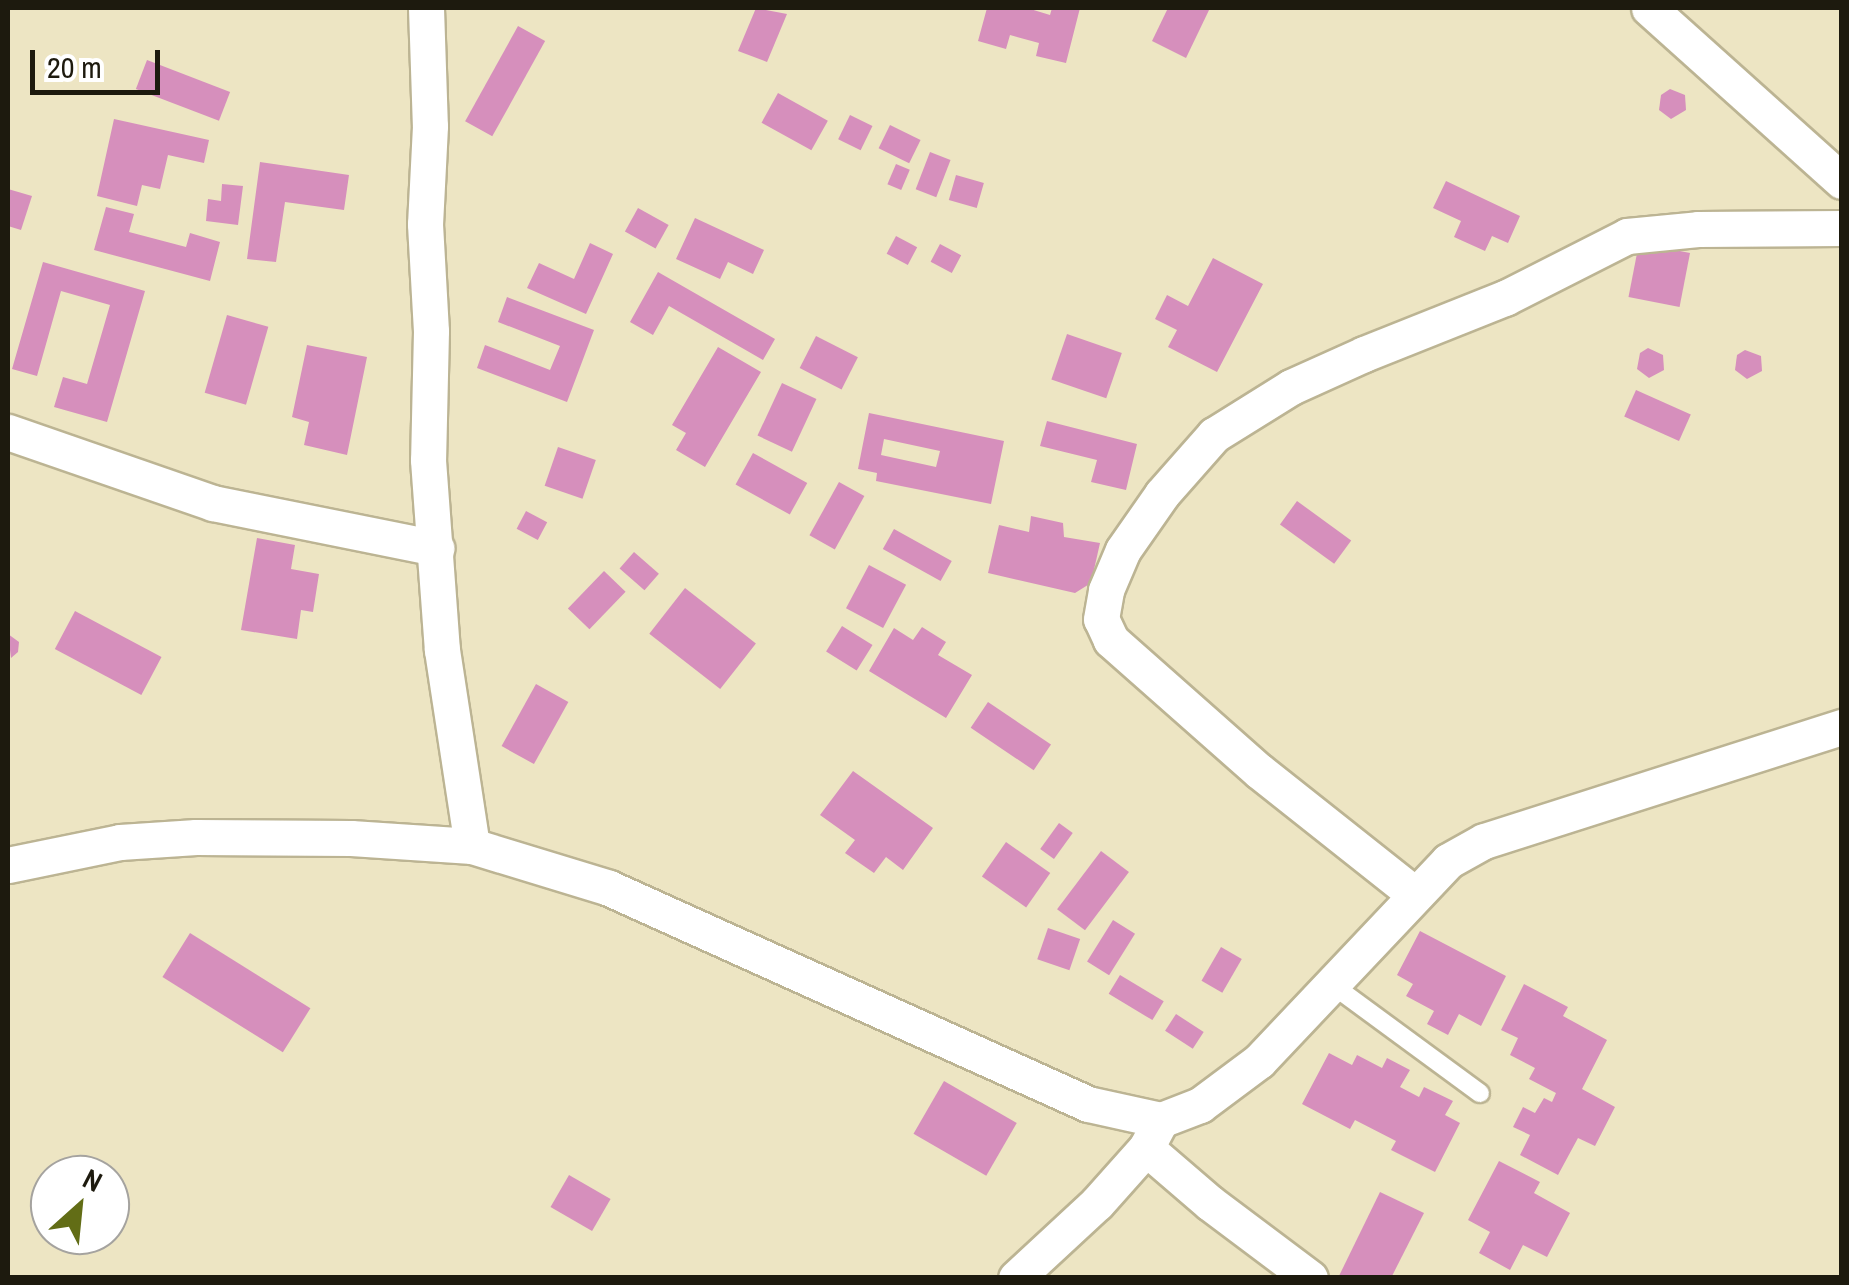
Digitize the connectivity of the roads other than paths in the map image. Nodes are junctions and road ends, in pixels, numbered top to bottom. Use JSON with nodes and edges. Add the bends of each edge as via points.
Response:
{"nodes":[{"id":1,"x":426,"y":8,"type":"edge"},
{"id":2,"x":1649,"y":8,"type":"edge"},
{"id":3,"x":1842,"y":181,"type":"edge"},
{"id":4,"x":1842,"y":228,"type":"edge"},
{"id":5,"x":8,"y":432,"type":"edge"},
{"id":6,"x":437,"y":548,"type":"junction"},
{"id":7,"x":1842,"y":727,"type":"edge"},
{"id":8,"x":472,"y":846,"type":"junction"},
{"id":9,"x":8,"y":865,"type":"edge"},
{"id":10,"x":1413,"y":893,"type":"junction"},
{"id":11,"x":1330,"y":982,"type":"junction"},
{"id":12,"x":1480,"y":1094,"type":"dead end"},
{"id":13,"x":1154,"y":1134,"type":"junction"},
{"id":14,"x":1016,"y":1278,"type":"edge"},
{"id":15,"x":1310,"y":1278,"type":"edge"}],
"edges":[{"from":1,"to":6,"type":"street","via":[[428,460]]},
{"from":2,"to":3,"type":"street"},
{"from":4,"to":10,"type":"street","via":[[1627,236],[1506,298],[1291,387],[1214,436],[1123,550],[1101,619],[1112,640],[1259,771]]},
{"from":5,"to":6,"type":"street","via":[[213,503]]},
{"from":6,"to":8,"type":"street","via":[[442,650]]},
{"from":7,"to":10,"type":"street","via":[[1484,841],[1448,861]]},
{"from":8,"to":9,"type":"street","via":[[196,837],[120,842]]},
{"from":8,"to":13,"type":"street","via":[[609,888]]},
{"from":10,"to":11,"type":"street"},
{"from":11,"to":12,"type":"lane"},
{"from":11,"to":13,"type":"street","via":[[1259,1061]]},
{"from":13,"to":14,"type":"street","via":[[1096,1202]]},
{"from":13,"to":15,"type":"street","via":[[1210,1204]]}]}
